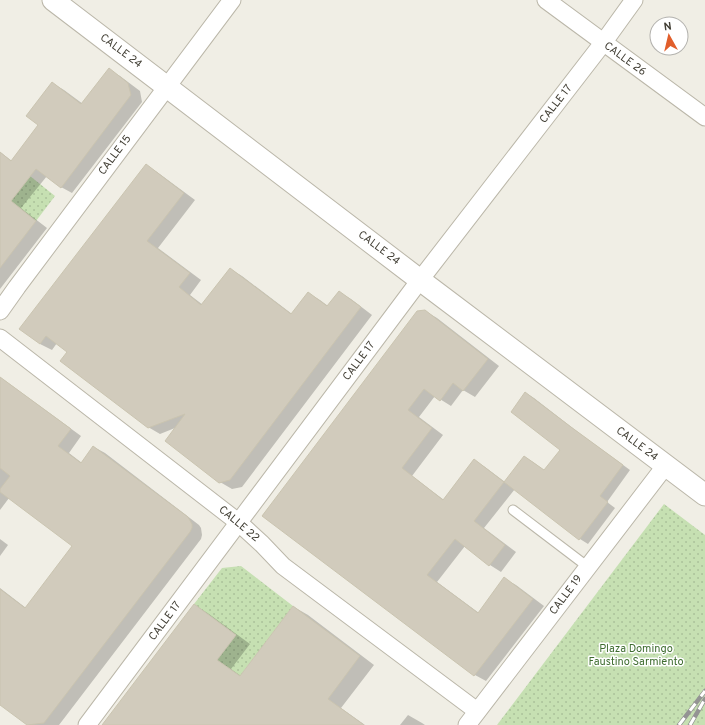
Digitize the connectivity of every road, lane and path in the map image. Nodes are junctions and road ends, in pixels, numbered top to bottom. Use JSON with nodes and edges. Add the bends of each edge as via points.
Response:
{"nodes":[{"id":1,"x":54,"y":0,"type":"edge"},
{"id":2,"x":232,"y":0,"type":"edge"},
{"id":3,"x":546,"y":0,"type":"edge"},
{"id":4,"x":634,"y":0,"type":"edge"},
{"id":5,"x":603,"y":43,"type":"junction"},
{"id":6,"x":167,"y":86,"type":"junction"},
{"id":7,"x":705,"y":117,"type":"edge"},
{"id":8,"x":420,"y":280,"type":"junction"},
{"id":9,"x":0,"y":311,"type":"edge"},
{"id":10,"x":0,"y":338,"type":"edge"},
{"id":11,"x":666,"y":465,"type":"junction"},
{"id":12,"x":705,"y":495,"type":"edge"},
{"id":13,"x":513,"y":510,"type":"dead end"},
{"id":14,"x":238,"y":522,"type":"junction"},
{"id":15,"x":588,"y":567,"type":"junction"},
{"id":16,"x":477,"y":711,"type":"junction"},
{"id":17,"x":87,"y":725,"type":"edge"},
{"id":18,"x":467,"y":725,"type":"edge"}],
"edges":[{"from":1,"to":6,"type":"street","name":"CALLE 24"},
{"from":2,"to":6,"type":"street","name":"CALLE 15"},
{"from":3,"to":5,"type":"street","name":"CALLE 26"},
{"from":4,"to":5,"type":"street","name":"CALLE 17"},
{"from":5,"to":7,"type":"street","name":"CALLE 26"},
{"from":5,"to":8,"type":"street","name":"CALLE 17"},
{"from":6,"to":8,"type":"street","name":"CALLE 24"},
{"from":6,"to":9,"type":"street","name":"CALLE 15"},
{"from":8,"to":11,"type":"street","name":"CALLE 24"},
{"from":8,"to":14,"type":"street","name":"CALLE 17"},
{"from":10,"to":14,"type":"street","name":"CALLE 22"},
{"from":11,"to":12,"type":"street","name":"CALLE 24"},
{"from":11,"to":15,"type":"street","name":"CALLE 19"},
{"from":13,"to":15,"type":"lane"},
{"from":14,"to":16,"type":"street","name":"CALLE 22","via":[[283,566]]},
{"from":14,"to":17,"type":"street","name":"CALLE 17"},
{"from":15,"to":16,"type":"street","name":"CALLE 19"},
{"from":16,"to":18,"type":"street","name":"CALLE 19"}]}
